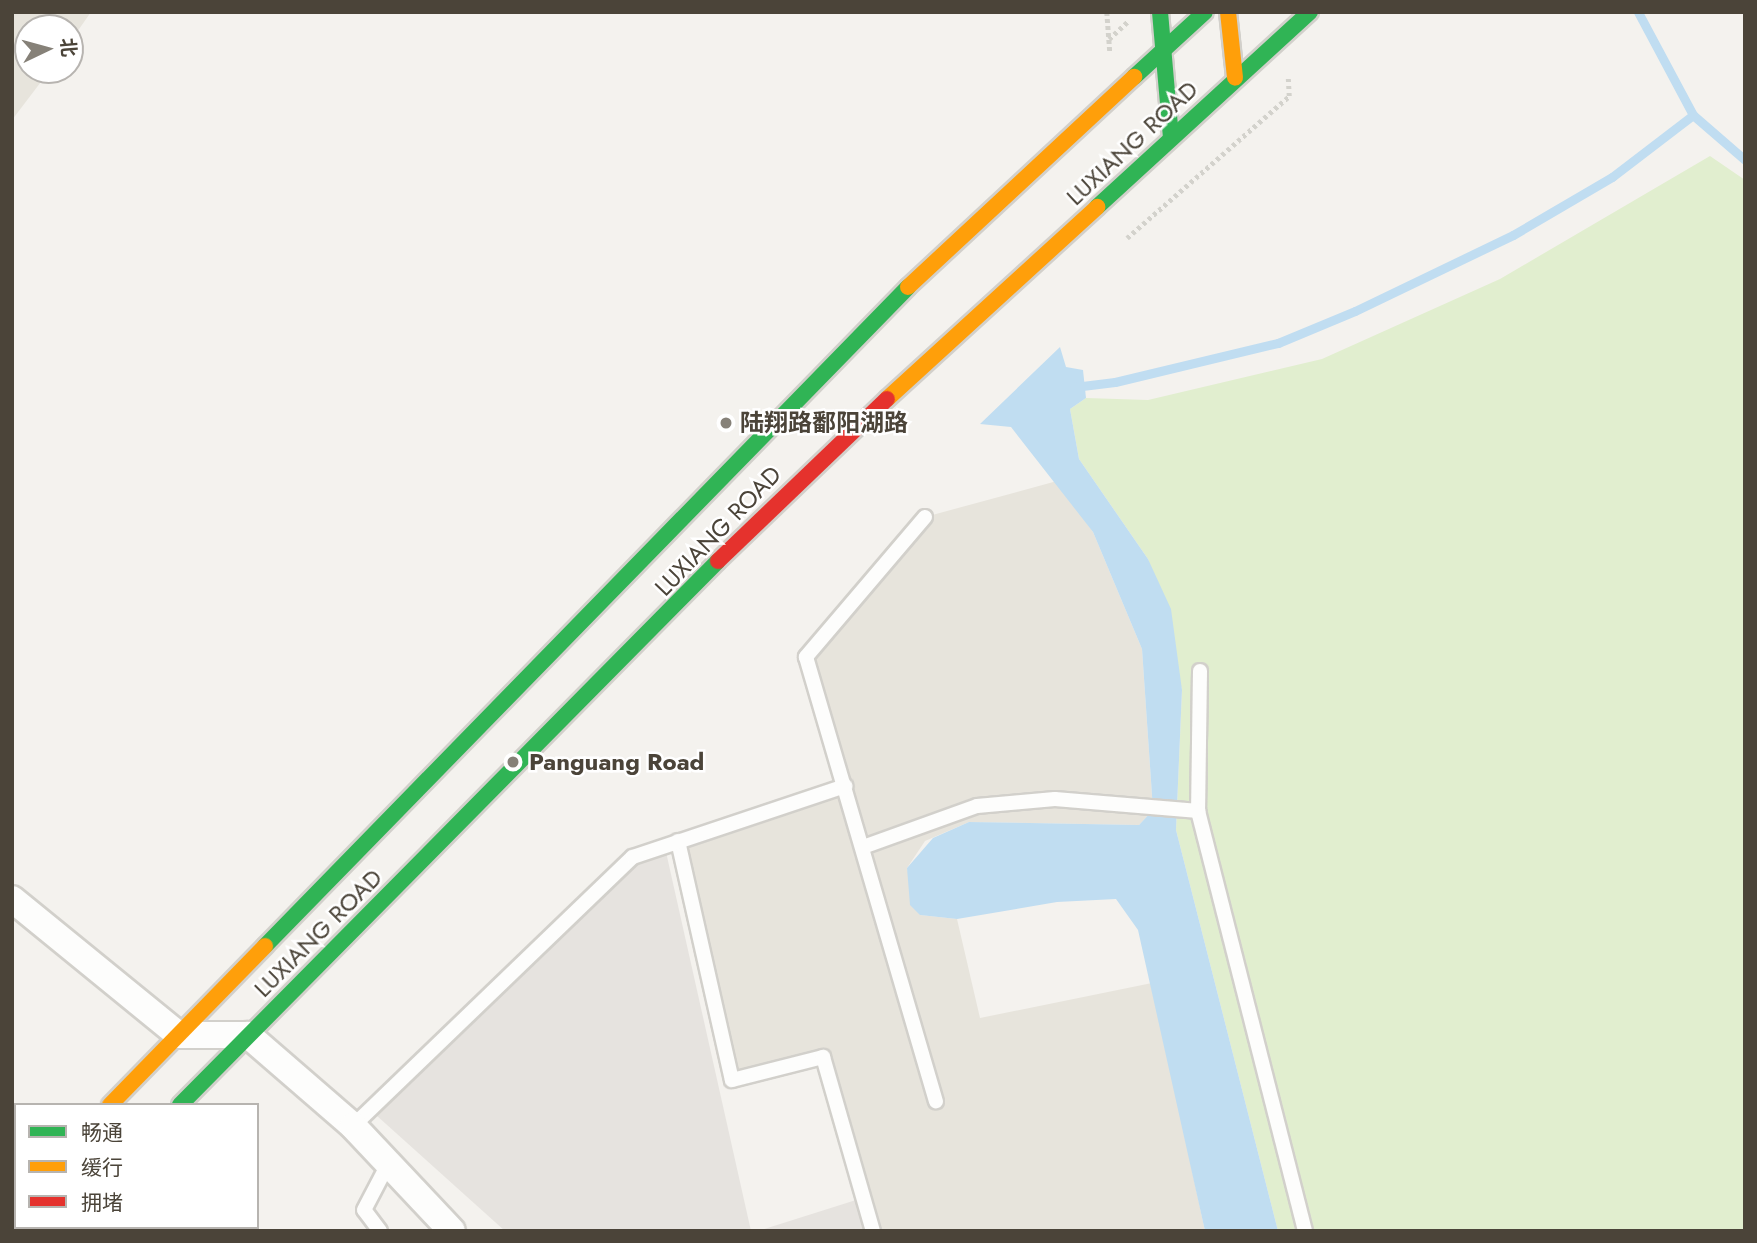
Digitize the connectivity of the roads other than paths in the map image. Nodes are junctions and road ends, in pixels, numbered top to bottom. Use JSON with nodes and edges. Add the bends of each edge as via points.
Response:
{"nodes":[{"id":1,"x":1160,"y":12,"type":"edge"},
{"id":2,"x":1205,"y":12,"type":"edge"},
{"id":3,"x":1228,"y":12,"type":"edge"},
{"id":4,"x":1310,"y":12,"type":"edge"},
{"id":5,"x":1164,"y":50,"type":"junction"},
{"id":6,"x":1234,"y":78,"type":"junction"},
{"id":7,"x":1171,"y":138,"type":"junction"},
{"id":8,"x":925,"y":517,"type":"dead end"},
{"id":9,"x":1200,"y":671,"type":"dead end"},
{"id":10,"x":845,"y":786,"type":"junction"},
{"id":11,"x":1192,"y":810,"type":"junction"},
{"id":12,"x":677,"y":841,"type":"junction"},
{"id":13,"x":863,"y":848,"type":"junction"},
{"id":14,"x":12,"y":899,"type":"edge"},
{"id":15,"x":179,"y":1035,"type":"junction"},
{"id":16,"x":248,"y":1035,"type":"junction"},
{"id":17,"x":936,"y":1101,"type":"dead end"},
{"id":18,"x":112,"y":1103,"type":"edge"},
{"id":19,"x":182,"y":1103,"type":"edge"},
{"id":20,"x":353,"y":1126,"type":"junction"},
{"id":21,"x":388,"y":1164,"type":"junction"},
{"id":22,"x":380,"y":1231,"type":"edge"},
{"id":23,"x":452,"y":1231,"type":"edge"},
{"id":24,"x":873,"y":1231,"type":"edge"},
{"id":25,"x":1305,"y":1231,"type":"edge"}],
"edges":[{"from":1,"to":5,"type":"main road"},
{"from":2,"to":5,"type":"main road","name":"LUXIANG ROAD"},
{"from":3,"to":6,"type":"main road"},
{"from":4,"to":6,"type":"main road","name":"LUXIANG ROAD"},
{"from":5,"to":7,"type":"main road"},
{"from":5,"to":15,"type":"main road","name":"LUXIANG ROAD","via":[[918,276]]},
{"from":6,"to":7,"type":"main road","name":"LUXIANG ROAD"},
{"from":7,"to":16,"type":"main road","name":"LUXIANG ROAD","via":[[789,489]]},
{"from":8,"to":10,"type":"lane","via":[[806,657]]},
{"from":9,"to":11,"type":"lane"},
{"from":10,"to":12,"type":"lane"},
{"from":10,"to":13,"type":"lane"},
{"from":11,"to":13,"type":"lane","via":[[1055,799],[978,806]]},
{"from":11,"to":25,"type":"lane"},
{"from":12,"to":20,"type":"lane","via":[[634,858]]},
{"from":12,"to":24,"type":"lane","via":[[732,1080],[823,1056]]},
{"from":13,"to":17,"type":"lane"},
{"from":14,"to":15,"type":"street"},
{"from":15,"to":16,"type":"street"},
{"from":15,"to":18,"type":"main road","name":"LUXIANG ROAD"},
{"from":16,"to":19,"type":"main road","name":"LUXIANG ROAD"},
{"from":16,"to":20,"type":"street"},
{"from":20,"to":21,"type":"street"},
{"from":21,"to":22,"type":"lane","via":[[364,1210]]},
{"from":21,"to":23,"type":"street"}]}
